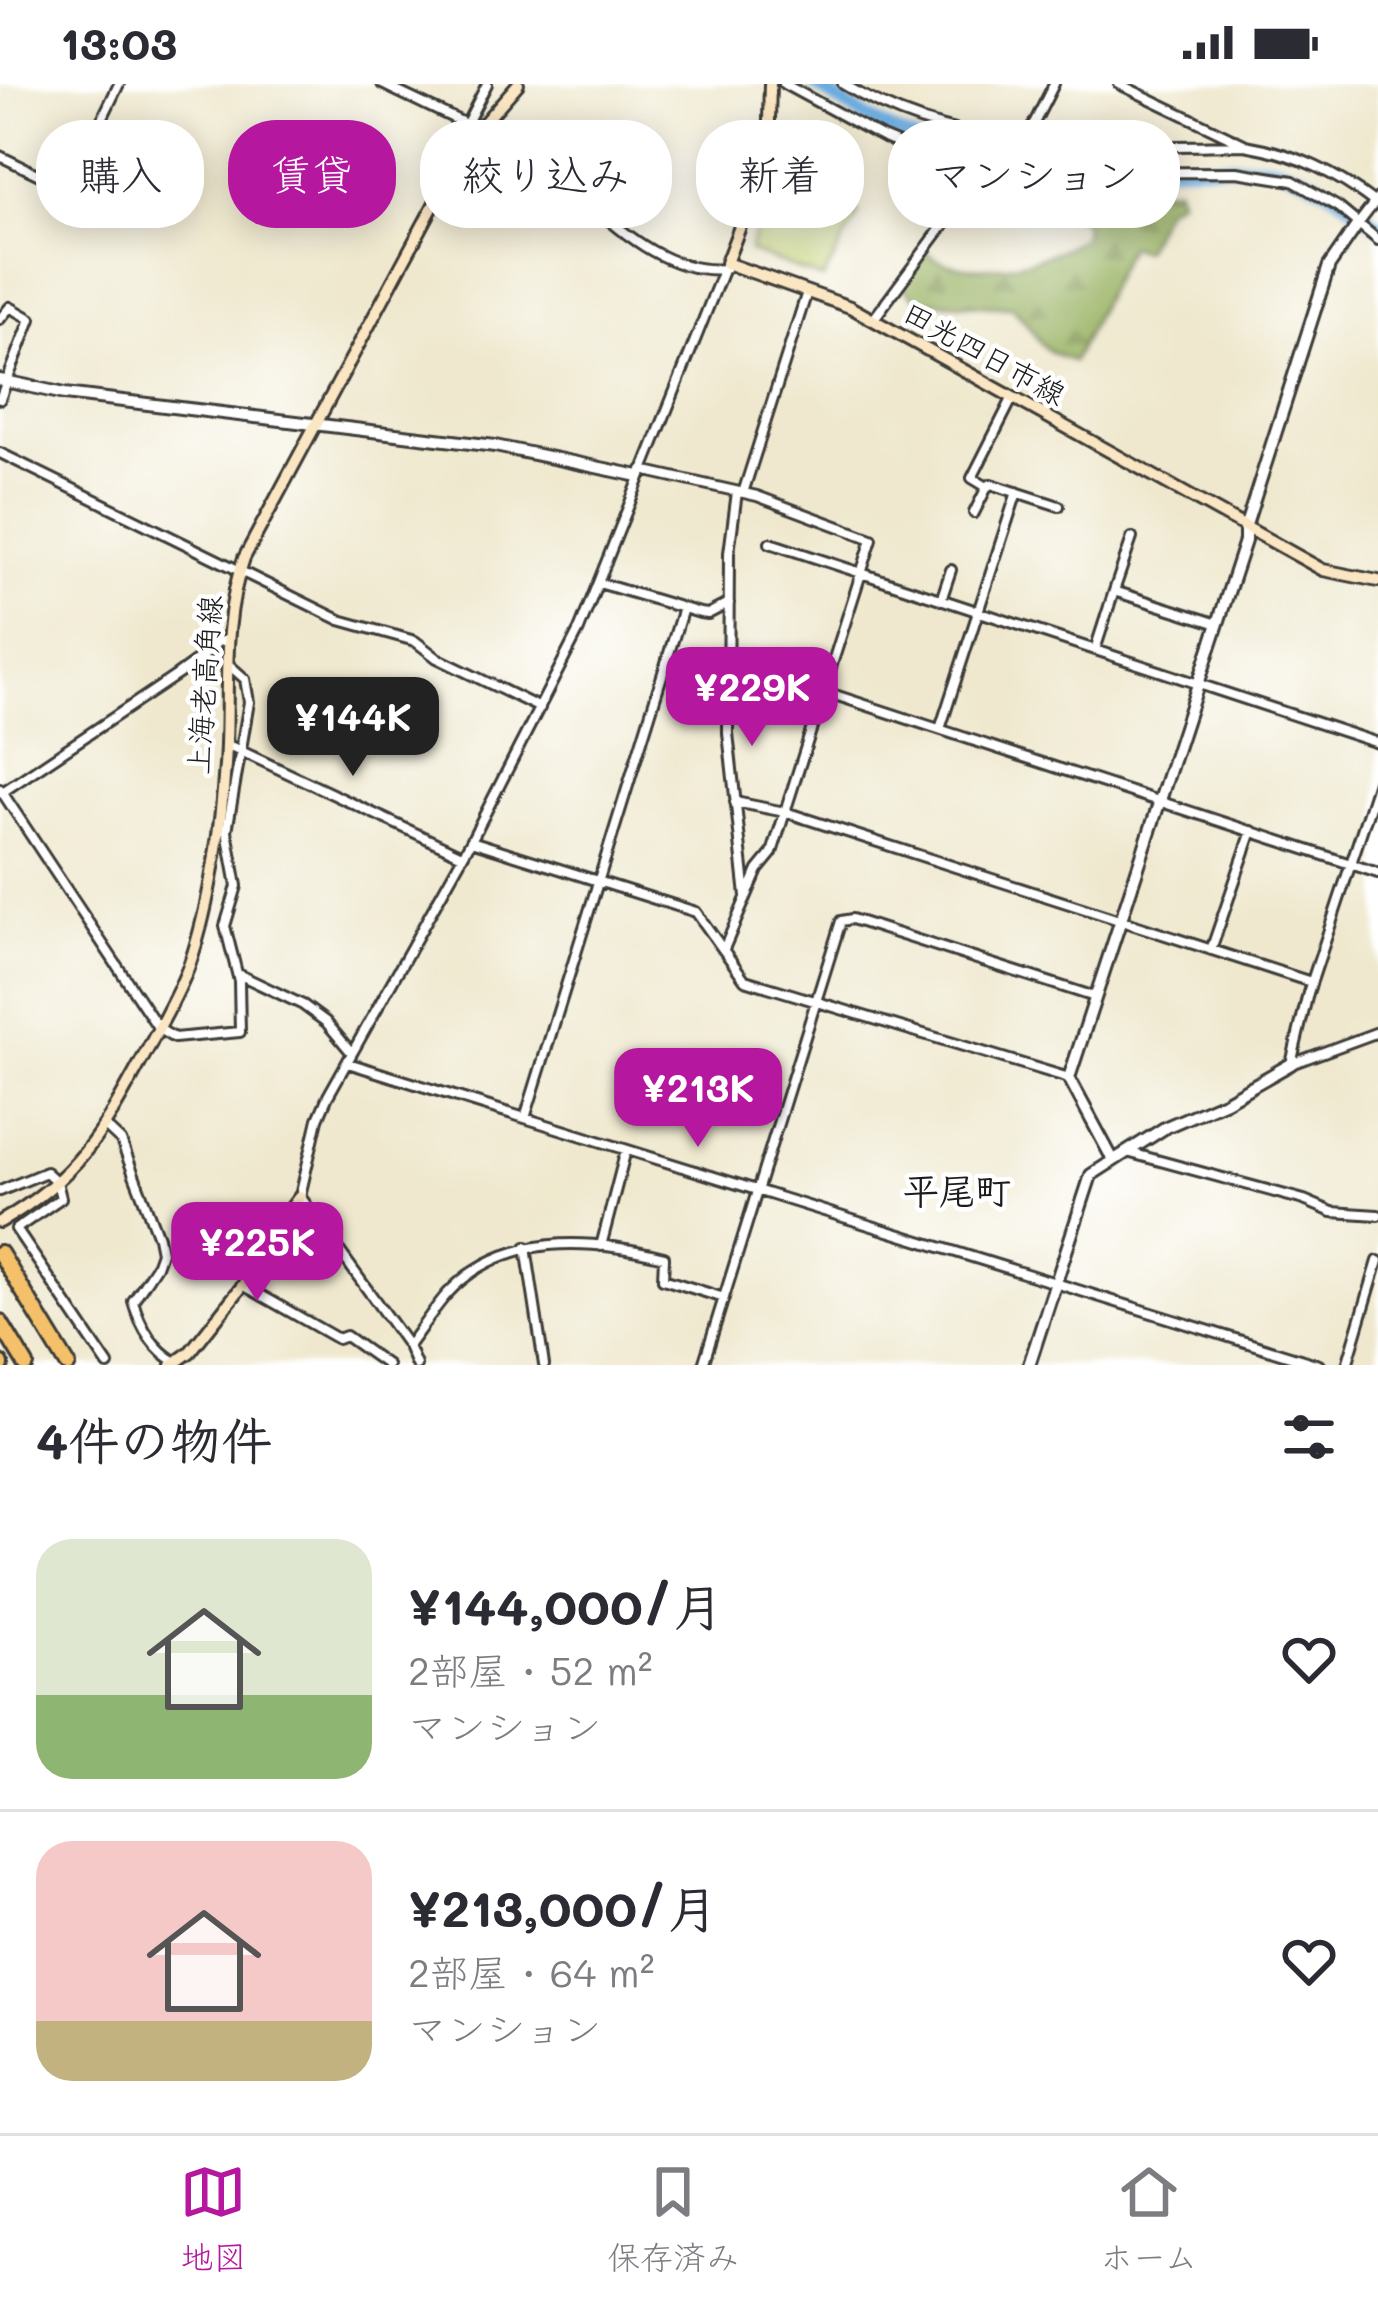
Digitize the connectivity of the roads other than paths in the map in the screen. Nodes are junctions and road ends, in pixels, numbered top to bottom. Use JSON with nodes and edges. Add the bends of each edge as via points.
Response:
{"nodes":[{"id":1,"x":119,"y":84,"type":"edge"},
{"id":2,"x":382,"y":84,"type":"edge"},
{"id":3,"x":487,"y":84,"type":"edge"},
{"id":4,"x":518,"y":84,"type":"edge"},
{"id":5,"x":770,"y":84,"type":"edge"},
{"id":6,"x":784,"y":84,"type":"edge"},
{"id":7,"x":843,"y":84,"type":"edge"},
{"id":8,"x":1054,"y":84,"type":"edge"},
{"id":9,"x":1119,"y":84,"type":"edge"},
{"id":10,"x":456,"y":120,"type":"edge"},
{"id":11,"x":475,"y":120,"type":"edge"},
{"id":12,"x":480,"y":120,"type":"edge"},
{"id":13,"x":921,"y":120,"type":"edge"},
{"id":14,"x":1035,"y":120,"type":"edge"},
{"id":15,"x":888,"y":139,"type":"edge"},
{"id":16,"x":1180,"y":144,"type":"edge"},
{"id":17,"x":1245,"y":145,"type":"junction"},
{"id":18,"x":0,"y":156,"type":"edge"},
{"id":19,"x":1180,"y":172,"type":"edge"},
{"id":20,"x":1376,"y":204,"type":"edge"},
{"id":21,"x":1359,"y":223,"type":"junction"},
{"id":22,"x":420,"y":225,"type":"edge"},
{"id":23,"x":621,"y":228,"type":"edge"},
{"id":24,"x":942,"y":228,"type":"edge"},
{"id":25,"x":1378,"y":240,"type":"edge"},
{"id":26,"x":726,"y":266,"type":"junction"},
{"id":27,"x":807,"y":290,"type":"junction"},
{"id":28,"x":0,"y":319,"type":"edge"},
{"id":29,"x":873,"y":320,"type":"junction"},
{"id":30,"x":4,"y":380,"type":"edge"},
{"id":31,"x":1013,"y":397,"type":"junction"},
{"id":32,"x":0,"y":399,"type":"edge"},
{"id":33,"x":314,"y":423,"type":"junction"},
{"id":34,"x":0,"y":453,"type":"edge"},
{"id":35,"x":640,"y":473,"type":"junction"},
{"id":36,"x":987,"y":487,"type":"junction"},
{"id":37,"x":740,"y":492,"type":"junction"},
{"id":38,"x":1017,"y":492,"type":"junction"},
{"id":39,"x":1059,"y":506,"type":"dead end"},
{"id":40,"x":974,"y":513,"type":"dead end"},
{"id":41,"x":1245,"y":528,"type":"junction"},
{"id":42,"x":1132,"y":538,"type":"dead end"},
{"id":43,"x":770,"y":543,"type":"dead end"},
{"id":44,"x":239,"y":570,"type":"junction"},
{"id":45,"x":951,"y":570,"type":"dead end"},
{"id":46,"x":862,"y":574,"type":"junction"},
{"id":47,"x":1378,"y":580,"type":"edge"},
{"id":48,"x":599,"y":583,"type":"junction"},
{"id":49,"x":1114,"y":591,"type":"junction"},
{"id":50,"x":941,"y":600,"type":"junction"},
{"id":51,"x":730,"y":603,"type":"junction"},
{"id":52,"x":683,"y":608,"type":"junction"},
{"id":53,"x":979,"y":613,"type":"junction"},
{"id":54,"x":1218,"y":624,"type":"junction"},
{"id":55,"x":228,"y":640,"type":"junction"},
{"id":56,"x":1094,"y":650,"type":"junction"},
{"id":57,"x":728,"y":660,"type":"junction"},
{"id":58,"x":228,"y":664,"type":"junction"},
{"id":59,"x":1198,"y":685,"type":"junction"},
{"id":60,"x":824,"y":689,"type":"junction"},
{"id":61,"x":540,"y":708,"type":"junction"},
{"id":62,"x":940,"y":729,"type":"junction"},
{"id":63,"x":1378,"y":743,"type":"edge"},
{"id":64,"x":226,"y":744,"type":"junction"},
{"id":65,"x":244,"y":752,"type":"junction"},
{"id":66,"x":1378,"y":782,"type":"edge"},
{"id":67,"x":1,"y":792,"type":"edge"},
{"id":68,"x":735,"y":802,"type":"junction"},
{"id":69,"x":1160,"y":802,"type":"junction"},
{"id":70,"x":785,"y":812,"type":"junction"},
{"id":71,"x":1252,"y":831,"type":"junction"},
{"id":72,"x":471,"y":841,"type":"junction"},
{"id":73,"x":462,"y":855,"type":"junction"},
{"id":74,"x":1351,"y":864,"type":"junction"},
{"id":75,"x":1378,"y":873,"type":"edge"},
{"id":76,"x":598,"y":881,"type":"junction"},
{"id":77,"x":747,"y":898,"type":"junction"},
{"id":78,"x":1120,"y":921,"type":"junction"},
{"id":79,"x":724,"y":949,"type":"junction"},
{"id":80,"x":1210,"y":950,"type":"junction"},
{"id":81,"x":237,"y":974,"type":"junction"},
{"id":82,"x":1311,"y":982,"type":"junction"},
{"id":83,"x":1095,"y":997,"type":"junction"},
{"id":84,"x":816,"y":1002,"type":"junction"},
{"id":85,"x":159,"y":1029,"type":"junction"},
{"id":86,"x":1378,"y":1032,"type":"edge"},
{"id":87,"x":350,"y":1058,"type":"junction"},
{"id":88,"x":1291,"y":1064,"type":"junction"},
{"id":89,"x":1069,"y":1078,"type":"junction"},
{"id":90,"x":525,"y":1118,"type":"junction"},
{"id":91,"x":105,"y":1126,"type":"junction"},
{"id":92,"x":626,"y":1150,"type":"junction"},
{"id":93,"x":1127,"y":1152,"type":"junction"},
{"id":94,"x":1113,"y":1160,"type":"junction"},
{"id":95,"x":57,"y":1182,"type":"junction"},
{"id":96,"x":0,"y":1191,"type":"edge"},
{"id":97,"x":757,"y":1191,"type":"junction"},
{"id":98,"x":299,"y":1196,"type":"junction"},
{"id":99,"x":1378,"y":1215,"type":"edge"},
{"id":100,"x":0,"y":1222,"type":"edge"},
{"id":101,"x":602,"y":1246,"type":"junction"},
{"id":102,"x":526,"y":1247,"type":"junction"},
{"id":103,"x":0,"y":1253,"type":"edge"},
{"id":104,"x":1378,"y":1261,"type":"edge"},
{"id":105,"x":1053,"y":1283,"type":"junction"},
{"id":106,"x":243,"y":1285,"type":"junction"},
{"id":107,"x":724,"y":1298,"type":"junction"},
{"id":108,"x":0,"y":1322,"type":"edge"},
{"id":109,"x":408,"y":1346,"type":"junction"},
{"id":110,"x":175,"y":1364,"type":"edge"},
{"id":111,"x":26,"y":1365,"type":"edge"},
{"id":112,"x":68,"y":1365,"type":"edge"},
{"id":113,"x":108,"y":1365,"type":"edge"},
{"id":114,"x":387,"y":1365,"type":"edge"},
{"id":115,"x":416,"y":1365,"type":"edge"},
{"id":116,"x":544,"y":1365,"type":"edge"},
{"id":117,"x":703,"y":1365,"type":"edge"},
{"id":118,"x":1029,"y":1365,"type":"edge"},
{"id":119,"x":1318,"y":1365,"type":"edge"},
{"id":120,"x":1346,"y":1365,"type":"edge"}],
"edges":[{"from":1,"to":18,"type":"street","via":[[68,189]]},
{"from":2,"to":10,"type":"street"},
{"from":3,"to":11,"type":"street"},
{"from":4,"to":12,"type":"main road","name":"上海老高角線"},
{"from":5,"to":26,"type":"main road","via":[[768,154]]},
{"from":6,"to":15,"type":"street"},
{"from":7,"to":13,"type":"street"},
{"from":8,"to":14,"type":"street"},
{"from":9,"to":17,"type":"street"},
{"from":16,"to":17,"type":"street"},
{"from":17,"to":20,"type":"street","via":[[1306,159]]},
{"from":19,"to":21,"type":"street","via":[[1269,175],[1312,190]]},
{"from":20,"to":21,"type":"street"},
{"from":21,"to":25,"type":"street"},
{"from":21,"to":41,"type":"street","via":[[1329,266]]},
{"from":22,"to":33,"type":"main road","name":"上海老高角線"},
{"from":23,"to":26,"type":"street","via":[[686,265]]},
{"from":24,"to":29,"type":"street"},
{"from":26,"to":27,"type":"main road","name":"田光四日市線"},
{"from":26,"to":35,"type":"street"},
{"from":27,"to":29,"type":"main road","name":"田光四日市線"},
{"from":27,"to":37,"type":"street"},
{"from":28,"to":30,"type":"street","via":[[10,307],[31,320]]},
{"from":29,"to":31,"type":"main road","name":"田光四日市線"},
{"from":30,"to":32,"type":"street"},
{"from":30,"to":33,"type":"street"},
{"from":31,"to":36,"type":"street","via":[[972,478]]},
{"from":31,"to":41,"type":"main road","name":"田光四日市線"},
{"from":33,"to":35,"type":"street"},
{"from":33,"to":44,"type":"main road","name":"上海老高角線"},
{"from":34,"to":44,"type":"street"},
{"from":35,"to":37,"type":"street"},
{"from":35,"to":48,"type":"street"},
{"from":36,"to":38,"type":"street"},
{"from":36,"to":40,"type":"street"},
{"from":37,"to":46,"type":"street","via":[[872,539]]},
{"from":37,"to":51,"type":"street"},
{"from":38,"to":39,"type":"street"},
{"from":38,"to":53,"type":"street"},
{"from":41,"to":47,"type":"main road","name":"田光四日市線","via":[[1323,570]]},
{"from":41,"to":54,"type":"street"},
{"from":42,"to":49,"type":"street"},
{"from":43,"to":46,"type":"street"},
{"from":44,"to":55,"type":"main road","name":"上海老高角線"},
{"from":44,"to":61,"type":"street","via":[[340,620],[415,641]]},
{"from":45,"to":50,"type":"street"},
{"from":46,"to":50,"type":"street"},
{"from":46,"to":60,"type":"street"},
{"from":48,"to":52,"type":"street"},
{"from":48,"to":61,"type":"street"},
{"from":49,"to":54,"type":"street"},
{"from":49,"to":56,"type":"street"},
{"from":50,"to":53,"type":"street"},
{"from":51,"to":52,"type":"street","via":[[708,614]]},
{"from":51,"to":57,"type":"street"},
{"from":52,"to":76,"type":"street"},
{"from":53,"to":56,"type":"street"},
{"from":53,"to":62,"type":"street"},
{"from":54,"to":59,"type":"street"},
{"from":55,"to":58,"type":"main road","name":"上海老高角線"},
{"from":55,"to":67,"type":"street"},
{"from":56,"to":59,"type":"street"},
{"from":57,"to":60,"type":"street"},
{"from":57,"to":68,"type":"street"},
{"from":58,"to":64,"type":"main road","name":"上海老高角線"},
{"from":58,"to":65,"type":"street","via":[[248,692]]},
{"from":59,"to":63,"type":"street"},
{"from":59,"to":69,"type":"street"},
{"from":60,"to":62,"type":"street"},
{"from":60,"to":70,"type":"street"},
{"from":61,"to":72,"type":"street"},
{"from":62,"to":69,"type":"street"},
{"from":64,"to":65,"type":"street"},
{"from":64,"to":85,"type":"main road","name":"上海老高角線","via":[[195,944]]},
{"from":65,"to":73,"type":"street"},
{"from":65,"to":81,"type":"street","via":[[227,831],[237,886],[225,926]]},
{"from":66,"to":74,"type":"street"},
{"from":67,"to":85,"type":"street"},
{"from":68,"to":70,"type":"street"},
{"from":68,"to":77,"type":"street"},
{"from":69,"to":71,"type":"street"},
{"from":69,"to":78,"type":"street"},
{"from":70,"to":77,"type":"street"},
{"from":70,"to":78,"type":"street"},
{"from":71,"to":74,"type":"street"},
{"from":71,"to":80,"type":"street"},
{"from":72,"to":73,"type":"street"},
{"from":72,"to":76,"type":"street"},
{"from":73,"to":87,"type":"street"},
{"from":74,"to":75,"type":"street"},
{"from":74,"to":82,"type":"street"},
{"from":76,"to":79,"type":"street","via":[[695,913]]},
{"from":76,"to":90,"type":"street"},
{"from":77,"to":79,"type":"street"},
{"from":78,"to":80,"type":"street"},
{"from":78,"to":83,"type":"street"},
{"from":79,"to":84,"type":"street","via":[[745,980]]},
{"from":80,"to":82,"type":"street"},
{"from":81,"to":85,"type":"street","via":[[239,1033],[174,1038]]},
{"from":81,"to":87,"type":"street","via":[[326,1022]]},
{"from":82,"to":88,"type":"street"},
{"from":83,"to":84,"type":"street","via":[[846,918]]},
{"from":83,"to":89,"type":"street"},
{"from":84,"to":89,"type":"street"},
{"from":84,"to":97,"type":"street"},
{"from":85,"to":91,"type":"main road","name":"上海老高角線"},
{"from":86,"to":88,"type":"street"},
{"from":87,"to":90,"type":"street"},
{"from":87,"to":98,"type":"street","via":[[318,1119]]},
{"from":88,"to":93,"type":"street"},
{"from":89,"to":94,"type":"street"},
{"from":90,"to":92,"type":"street"},
{"from":91,"to":95,"type":"main road","name":"上海老高角線"},
{"from":91,"to":110,"type":"street","via":[[121,1141],[158,1237],[160,1252],[136,1312],[159,1353]]},
{"from":92,"to":97,"type":"street"},
{"from":92,"to":101,"type":"street"},
{"from":93,"to":94,"type":"street"},
{"from":93,"to":99,"type":"street","via":[[1332,1212]]},
{"from":94,"to":105,"type":"street","via":[[1086,1181]]},
{"from":95,"to":96,"type":"street","via":[[46,1172]]},
{"from":95,"to":100,"type":"main road","name":"上海老高角線"},
{"from":95,"to":113,"type":"street","via":[[62,1198],[16,1229]]},
{"from":97,"to":105,"type":"street"},
{"from":97,"to":107,"type":"street"},
{"from":98,"to":106,"type":"main road"},
{"from":98,"to":109,"type":"street"},
{"from":101,"to":102,"type":"street"},
{"from":101,"to":107,"type":"street","via":[[664,1256],[663,1279]]},
{"from":102,"to":109,"type":"street","via":[[450,1290]]},
{"from":102,"to":116,"type":"street"},
{"from":103,"to":112,"type":"highway"},
{"from":104,"to":120,"type":"street"},
{"from":105,"to":118,"type":"street"},
{"from":105,"to":119,"type":"street"},
{"from":106,"to":110,"type":"main road"},
{"from":106,"to":114,"type":"street"},
{"from":107,"to":117,"type":"street"},
{"from":108,"to":111,"type":"highway"},
{"from":109,"to":115,"type":"street"}]}
